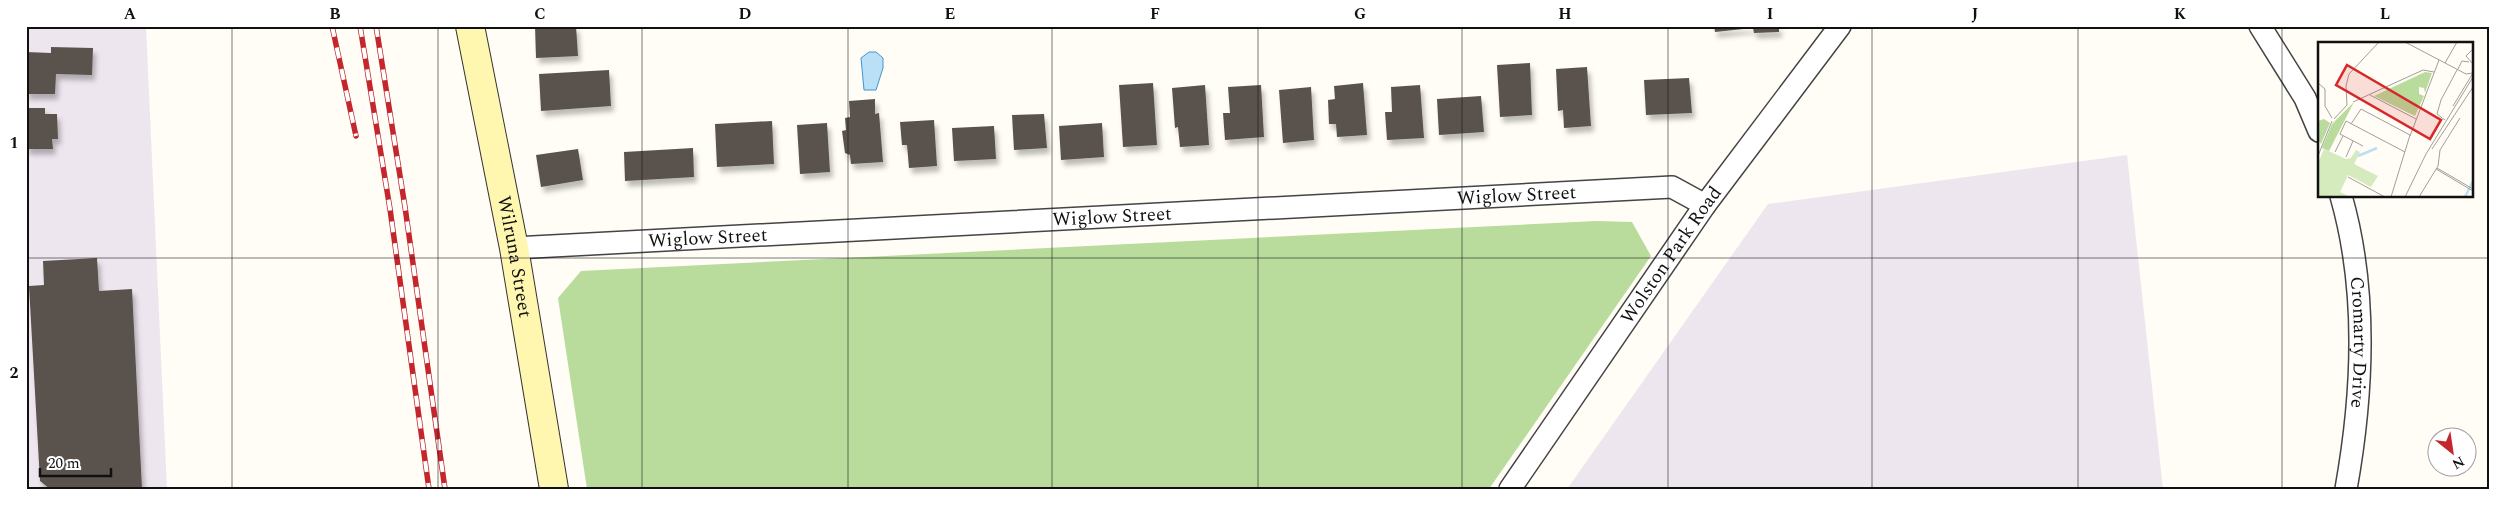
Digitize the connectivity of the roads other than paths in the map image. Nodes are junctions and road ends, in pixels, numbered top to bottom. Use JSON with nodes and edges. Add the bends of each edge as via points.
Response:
{"nodes":[{"id":1,"x":470,"y":26,"type":"edge"},
{"id":2,"x":1840,"y":26,"type":"edge"},
{"id":3,"x":2260,"y":26,"type":"edge"},
{"id":4,"x":2318,"y":128,"type":"edge"},
{"id":5,"x":2342,"y":198,"type":"edge"},
{"id":6,"x":1705,"y":204,"type":"junction"},
{"id":7,"x":514,"y":248,"type":"junction"},
{"id":8,"x":554,"y":489,"type":"edge"},
{"id":9,"x":1510,"y":489,"type":"edge"},
{"id":10,"x":2346,"y":489,"type":"edge"}],
"edges":[{"from":1,"to":7,"type":"main road","name":"Wilruna Street"},
{"from":2,"to":6,"type":"street","name":"Wolston Park Road"},
{"from":3,"to":4,"type":"street","via":[[2306,98]]},
{"from":5,"to":10,"type":"street","name":"Cromarty Drive","via":[[2356,284],[2362,364],[2357,430]]},
{"from":6,"to":7,"type":"street","name":"Wiglow Street","via":[[1672,187]]},
{"from":6,"to":9,"type":"street","name":"Wolston Park Road"},
{"from":7,"to":8,"type":"main road","name":"Wilruna Street"}]}
